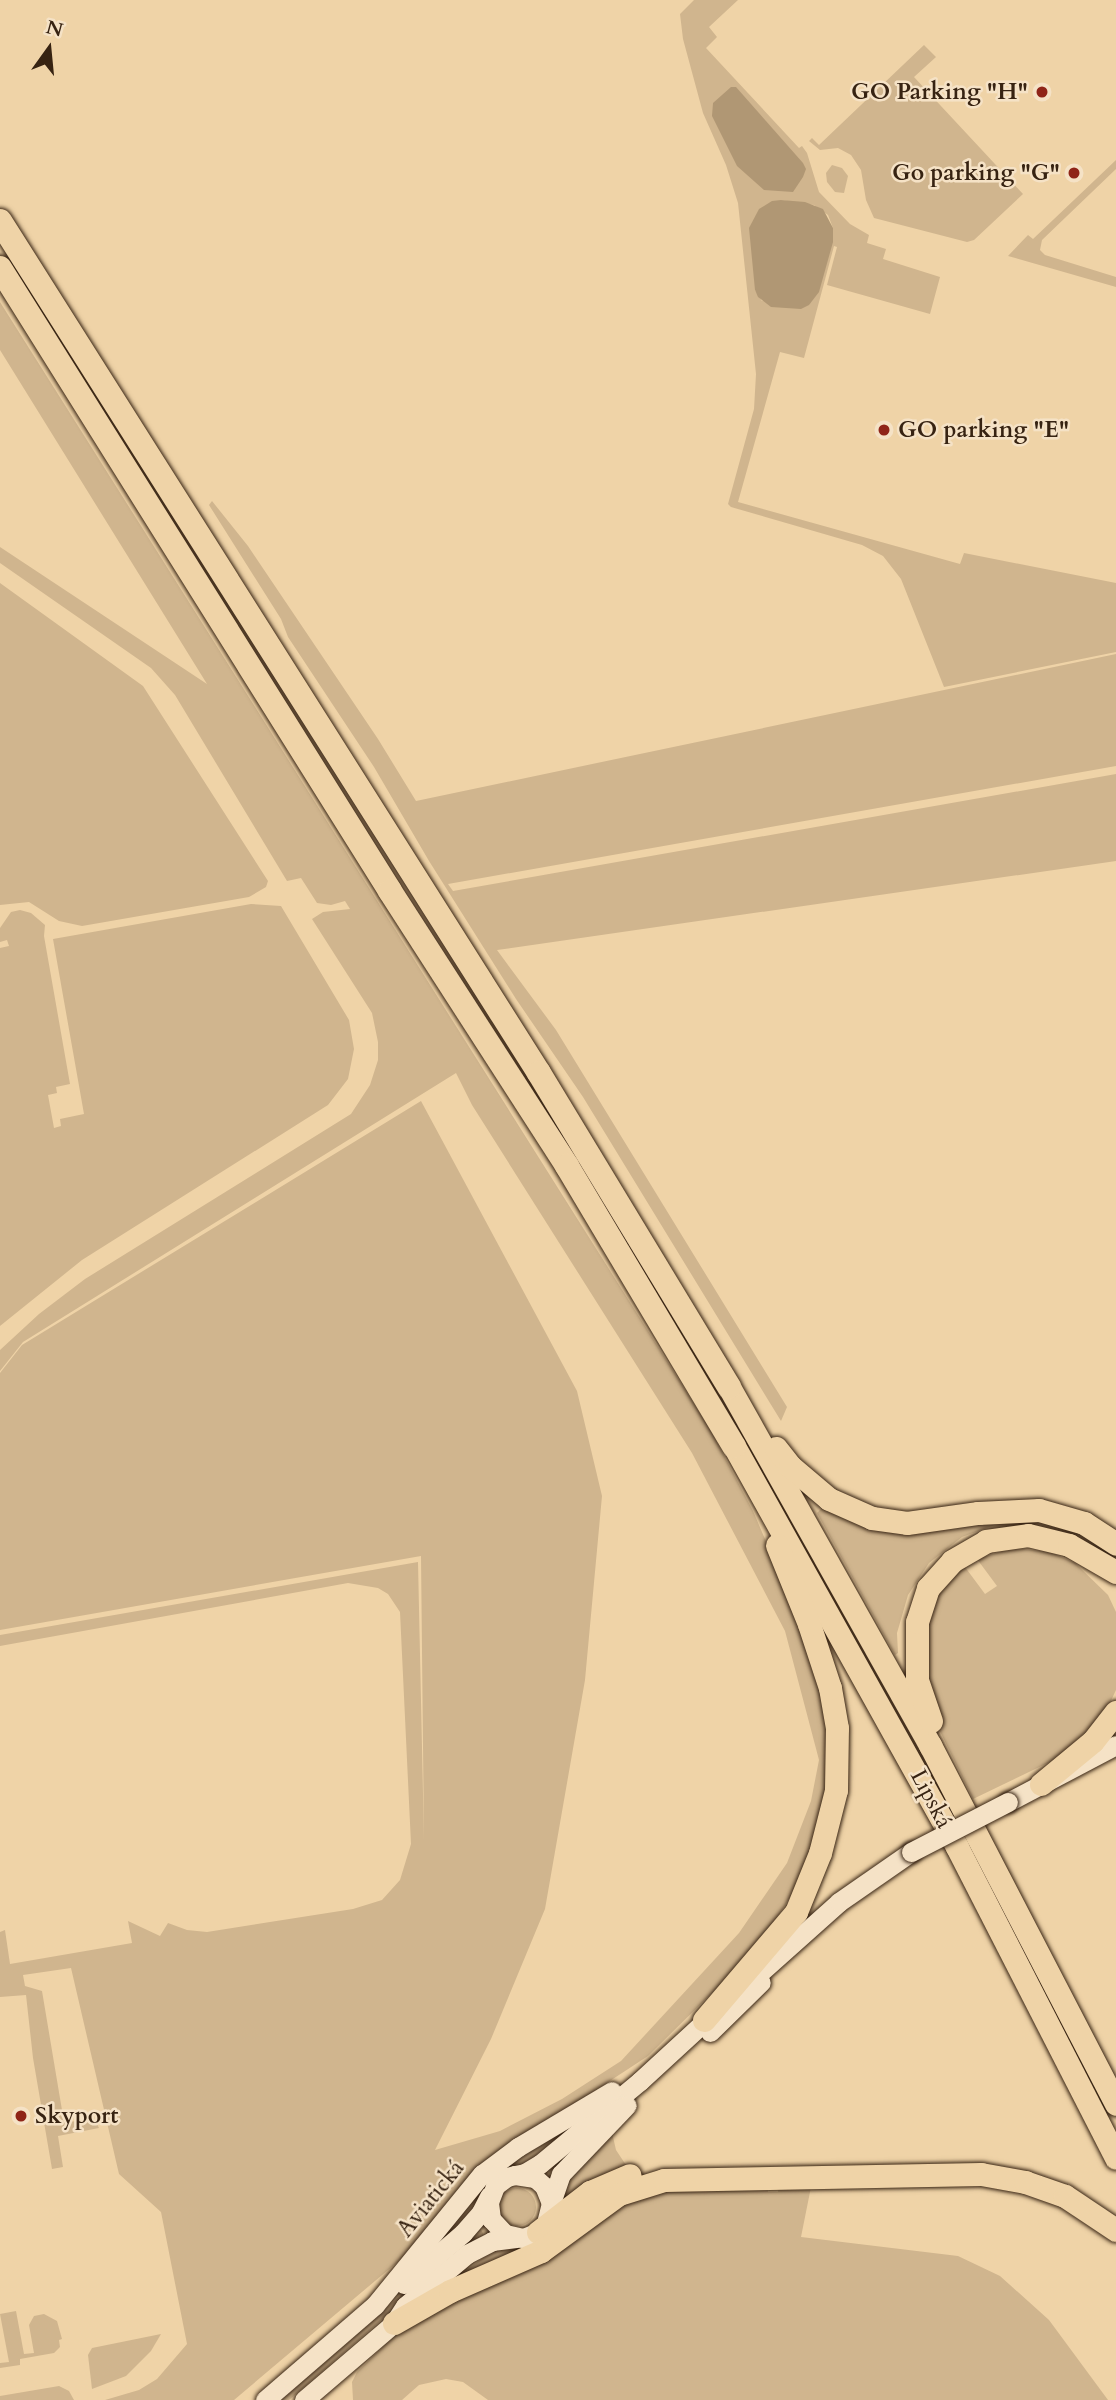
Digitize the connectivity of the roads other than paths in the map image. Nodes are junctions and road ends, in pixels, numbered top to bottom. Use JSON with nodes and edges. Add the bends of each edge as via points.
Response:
{"nodes":[{"id":1,"x":0,"y":221,"type":"edge"},
{"id":2,"x":0,"y":268,"type":"edge"},
{"id":3,"x":729,"y":1387,"type":"junction"},
{"id":4,"x":734,"y":1446,"type":"junction"},
{"id":5,"x":1116,"y":1544,"type":"edge"},
{"id":6,"x":1069,"y":1545,"type":"junction"},
{"id":7,"x":1116,"y":1572,"type":"edge"},
{"id":8,"x":1116,"y":1588,"type":"edge"},
{"id":9,"x":1116,"y":1712,"type":"edge"},
{"id":10,"x":1116,"y":1745,"type":"edge"},
{"id":11,"x":1116,"y":1758,"type":"edge"},
{"id":12,"x":1041,"y":1784,"type":"junction"},
{"id":13,"x":960,"y":1800,"type":"junction"},
{"id":14,"x":1009,"y":1802,"type":"junction"},
{"id":15,"x":796,"y":1941,"type":"junction"},
{"id":16,"x":704,"y":2020,"type":"junction"},
{"id":17,"x":660,"y":2060,"type":"junction"},
{"id":18,"x":1116,"y":2104,"type":"edge"},
{"id":19,"x":1116,"y":2158,"type":"edge"},
{"id":20,"x":515,"y":2175,"type":"junction"},
{"id":21,"x":776,"y":2178,"type":"junction"},
{"id":22,"x":491,"y":2193,"type":"junction"},
{"id":23,"x":551,"y":2203,"type":"junction"},
{"id":24,"x":1116,"y":2230,"type":"edge"},
{"id":25,"x":530,"y":2235,"type":"junction"},
{"id":26,"x":375,"y":2305,"type":"junction"},
{"id":27,"x":394,"y":2323,"type":"junction"},
{"id":28,"x":265,"y":2400,"type":"edge"},
{"id":29,"x":304,"y":2400,"type":"edge"}],
"edges":[{"from":1,"to":3,"type":"highway","via":[[545,1084]]},
{"from":2,"to":4,"type":"highway","via":[[567,1166]]},
{"from":3,"to":5,"type":"highway","via":[[790,1466],[829,1499],[857,1514],[907,1523],[1039,1510],[1084,1523]]},
{"from":3,"to":13,"type":"highway","name":"Lipská"},
{"from":4,"to":16,"type":"highway","via":[[820,1654],[837,1728],[837,1771],[827,1831],[796,1912]]},
{"from":4,"to":19,"type":"highway","name":"Lipská","via":[[957,1847]]},
{"from":6,"to":7,"type":"highway"},
{"from":6,"to":8,"type":"highway"},
{"from":6,"to":13,"type":"highway","via":[[1028,1535],[986,1541],[945,1567],[923,1599],[915,1635],[917,1680]]},
{"from":9,"to":12,"type":"highway","via":[[1093,1741]]},
{"from":10,"to":12,"type":"main road"},
{"from":11,"to":14,"type":"main road"},
{"from":12,"to":14,"type":"main road"},
{"from":13,"to":18,"type":"highway","name":"Lipská"},
{"from":14,"to":15,"type":"main road","bridge":true,"via":[[911,1852],[839,1902]]},
{"from":15,"to":16,"type":"main road"},
{"from":15,"to":23,"type":"main road","via":[[722,2020],[629,2102],[566,2168]]},
{"from":16,"to":17,"type":"main road"},
{"from":17,"to":20,"type":"main road","via":[[540,2164]]},
{"from":17,"to":26,"type":"main road","name":"Aviatická","via":[[494,2163]]},
{"from":20,"to":22,"type":"main road","via":[[501,2181]]},
{"from":20,"to":23,"type":"main road","via":[[535,2178]]},
{"from":21,"to":24,"type":"highway","via":[[955,2173],[1003,2177],[1065,2196]]},
{"from":21,"to":25,"type":"highway","via":[[723,2168],[638,2173],[590,2192]]},
{"from":21,"to":27,"type":"highway","via":[[664,2180],[632,2188],[592,2211],[541,2251],[450,2291]]},
{"from":22,"to":25,"type":"main road","via":[[491,2219],[505,2234]]},
{"from":22,"to":26,"type":"main road","via":[[463,2233]]},
{"from":23,"to":25,"type":"main road","via":[[550,2216]]},
{"from":25,"to":27,"type":"main road","via":[[492,2241],[467,2254],[405,2306]]},
{"from":26,"to":28,"type":"main road","name":"Aviatická"},
{"from":27,"to":29,"type":"main road"}]}
